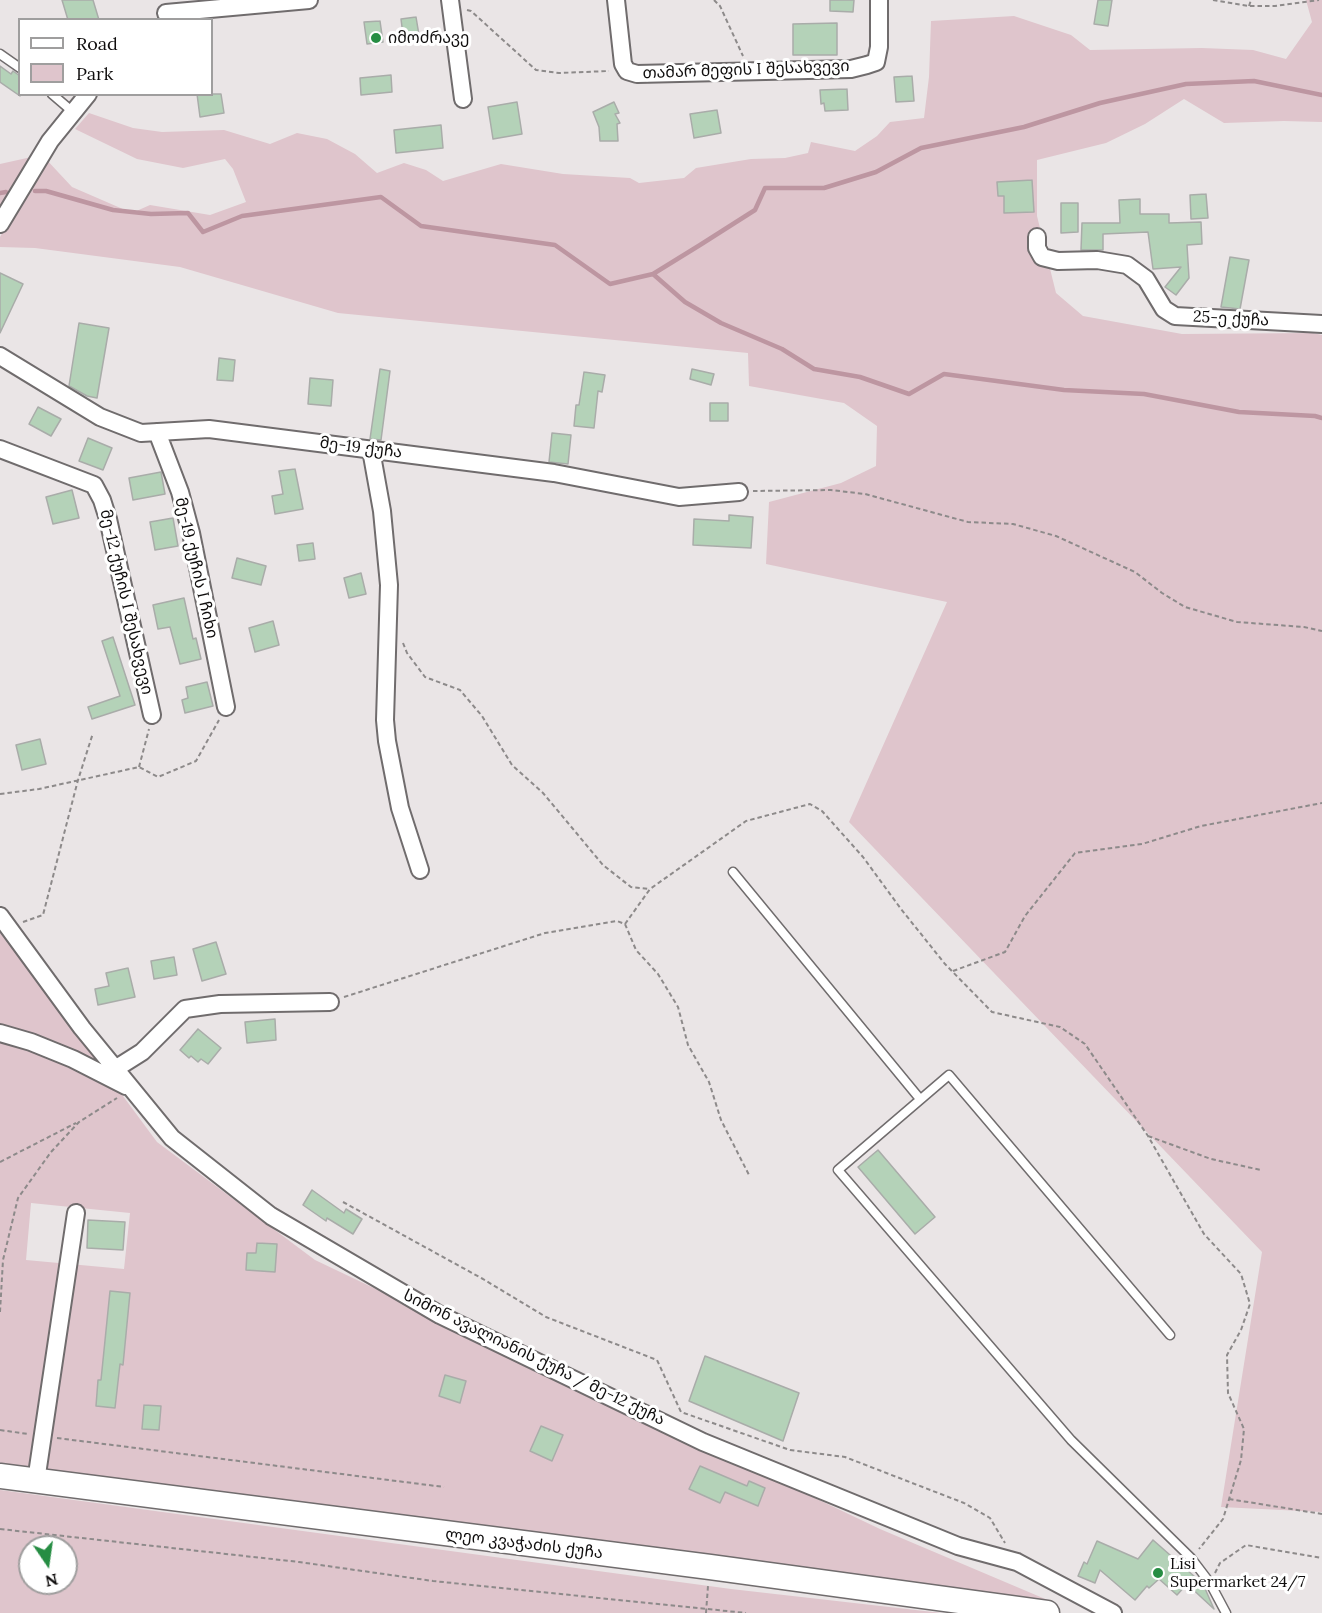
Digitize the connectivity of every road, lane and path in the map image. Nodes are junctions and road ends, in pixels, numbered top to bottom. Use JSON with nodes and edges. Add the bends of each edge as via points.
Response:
{"nodes":[{"id":1,"x":180,"y":0,"type":"edge"},
{"id":2,"x":309,"y":0,"type":"edge"},
{"id":3,"x":616,"y":0,"type":"edge"},
{"id":4,"x":714,"y":0,"type":"edge"},
{"id":5,"x":879,"y":0,"type":"edge"},
{"id":6,"x":1213,"y":0,"type":"edge"},
{"id":7,"x":1251,"y":0,"type":"edge"},
{"id":8,"x":1319,"y":0,"type":"edge"},
{"id":9,"x":451,"y":4,"type":"edge"},
{"id":10,"x":1250,"y":6,"type":"junction"},
{"id":11,"x":163,"y":16,"type":"edge"},
{"id":12,"x":0,"y":54,"type":"edge"},
{"id":13,"x":18,"y":67,"type":"edge"},
{"id":14,"x":758,"y":70,"type":"junction"},
{"id":15,"x":627,"y":71,"type":"junction"},
{"id":16,"x":54,"y":96,"type":"edge"},
{"id":17,"x":86,"y":96,"type":"edge"},
{"id":18,"x":463,"y":99,"type":"dead end"},
{"id":19,"x":74,"y":112,"type":"junction"},
{"id":20,"x":0,"y":224,"type":"edge"},
{"id":21,"x":1037,"y":237,"type":"dead end"},
{"id":22,"x":1322,"y":324,"type":"edge"},
{"id":23,"x":0,"y":356,"type":"edge"},
{"id":24,"x":157,"y":432,"type":"junction"},
{"id":25,"x":0,"y":449,"type":"edge"},
{"id":26,"x":371,"y":450,"type":"junction"},
{"id":27,"x":739,"y":492,"type":"joint"},
{"id":28,"x":1322,"y":631,"type":"edge"},
{"id":29,"x":400,"y":634,"type":"dead end"},
{"id":30,"x":226,"y":707,"type":"joint"},
{"id":31,"x":152,"y":715,"type":"joint"},
{"id":32,"x":93,"y":733,"type":"dead end"},
{"id":33,"x":139,"y":767,"type":"junction"},
{"id":34,"x":78,"y":780,"type":"junction"},
{"id":35,"x":0,"y":794,"type":"edge"},
{"id":36,"x":1322,"y":802,"type":"edge"},
{"id":37,"x":420,"y":870,"type":"dead end"},
{"id":38,"x":733,"y":872,"type":"dead end"},
{"id":39,"x":650,"y":889,"type":"junction"},
{"id":40,"x":4,"y":922,"type":"edge"},
{"id":41,"x":625,"y":924,"type":"junction"},
{"id":42,"x":952,"y":971,"type":"junction"},
{"id":43,"x":330,"y":1002,"type":"joint"},
{"id":44,"x":0,"y":1033,"type":"edge"},
{"id":45,"x":116,"y":1069,"type":"junction"},
{"id":46,"x":132,"y":1089,"type":"junction"},
{"id":47,"x":920,"y":1099,"type":"junction"},
{"id":48,"x":79,"y":1122,"type":"junction"},
{"id":49,"x":1148,"y":1136,"type":"junction"},
{"id":50,"x":0,"y":1162,"type":"edge"},
{"id":51,"x":1260,"y":1170,"type":"dead end"},
{"id":52,"x":749,"y":1175,"type":"dead end"},
{"id":53,"x":343,"y":1202,"type":"dead end"},
{"id":54,"x":76,"y":1213,"type":"dead end"},
{"id":55,"x":0,"y":1312,"type":"edge"},
{"id":56,"x":1170,"y":1335,"type":"dead end"},
{"id":57,"x":0,"y":1430,"type":"edge"},
{"id":58,"x":43,"y":1436,"type":"junction"},
{"id":59,"x":0,"y":1476,"type":"edge"},
{"id":60,"x":36,"y":1481,"type":"junction"},
{"id":61,"x":444,"y":1487,"type":"dead end"},
{"id":62,"x":1229,"y":1499,"type":"junction"},
{"id":63,"x":1322,"y":1514,"type":"edge"},
{"id":64,"x":0,"y":1529,"type":"edge"},
{"id":65,"x":1191,"y":1558,"type":"junction"},
{"id":66,"x":1322,"y":1558,"type":"edge"},
{"id":67,"x":1017,"y":1562,"type":"junction"},
{"id":68,"x":710,"y":1568,"type":"junction"},
{"id":69,"x":1210,"y":1583,"type":"junction"},
{"id":70,"x":707,"y":1608,"type":"junction"},
{"id":71,"x":706,"y":1613,"type":"edge"},
{"id":72,"x":746,"y":1613,"type":"edge"},
{"id":73,"x":1047,"y":1613,"type":"edge"},
{"id":74,"x":1113,"y":1613,"type":"edge"},
{"id":75,"x":1226,"y":1613,"type":"edge"}],
"edges":[{"from":1,"to":11,"type":"street"},
{"from":2,"to":11,"type":"street"},
{"from":3,"to":15,"type":"street","name":"თამარ მეფის I შესახვევი"},
{"from":4,"to":14,"type":"path","via":[[740,53]]},
{"from":5,"to":14,"type":"street","name":"თამარ მეფის I შესახვევი","via":[[876,62],[851,69]]},
{"from":6,"to":10,"type":"path"},
{"from":7,"to":10,"type":"path"},
{"from":8,"to":10,"type":"path"},
{"from":9,"to":15,"type":"path","via":[[471,11],[536,70]]},
{"from":9,"to":18,"type":"street"},
{"from":12,"to":13,"type":"lane"},
{"from":14,"to":15,"type":"street","name":"თამარ მეფის I შესახვევი","via":[[637,74]]},
{"from":16,"to":19,"type":"lane"},
{"from":17,"to":19,"type":"street"},
{"from":19,"to":20,"type":"street","via":[[50,141]]},
{"from":21,"to":22,"type":"street","name":"25-ე ქუჩა","via":[[1042,257],[1127,265],[1146,279],[1164,309],[1175,316]]},
{"from":23,"to":24,"type":"street","name":"მე-19 ქუჩა","via":[[100,417],[141,433]]},
{"from":24,"to":26,"type":"street","name":"მე-19 ქუჩა","via":[[209,429]]},
{"from":24,"to":30,"type":"street","name":"მე-19 ქუჩის I ჩიხი","via":[[191,533]]},
{"from":25,"to":31,"type":"street","name":"მე-12 ქუჩის I შესახვევი","via":[[94,485],[108,519]]},
{"from":26,"to":27,"type":"street","name":"მე-19 ქუჩა","via":[[554,473],[679,497]]},
{"from":26,"to":37,"type":"street","via":[[389,585],[387,741],[400,808]]},
{"from":27,"to":28,"type":"path","via":[[831,490],[865,494],[968,522],[1013,524],[1056,536],[1135,572],[1185,607],[1237,622]]},
{"from":29,"to":39,"type":"path","via":[[407,653],[425,677],[460,690],[482,716],[512,765],[543,793],[603,865],[631,887]]},
{"from":30,"to":33,"type":"path","via":[[196,761],[158,777]]},
{"from":31,"to":33,"type":"path"},
{"from":32,"to":34,"type":"path"},
{"from":33,"to":34,"type":"path"},
{"from":34,"to":35,"type":"path"},
{"from":34,"to":40,"type":"path","via":[[43,915]]},
{"from":36,"to":42,"type":"path","via":[[1201,826],[1142,844],[1075,853],[1025,916],[1005,952]]},
{"from":38,"to":47,"type":"lane"},
{"from":39,"to":41,"type":"path"},
{"from":39,"to":42,"type":"path","via":[[746,821],[810,804],[863,857]]},
{"from":40,"to":45,"type":"street","name":"სიმონ ავალიანის ქუჩა / მე-12 ქუჩა"},
{"from":41,"to":43,"type":"path","via":[[617,921],[545,933]]},
{"from":41,"to":52,"type":"path","via":[[636,950],[658,974],[678,1007],[688,1045],[709,1082],[721,1120]]},
{"from":42,"to":49,"type":"path","via":[[992,1012],[1060,1027],[1085,1044]]},
{"from":43,"to":45,"type":"street","via":[[220,1004],[185,1009],[142,1052]]},
{"from":44,"to":46,"type":"street","via":[[73,1059]]},
{"from":45,"to":46,"type":"street","name":"სიმონ ავალიანის ქუჩა / მე-12 ქუჩა"},
{"from":46,"to":48,"type":"path"},
{"from":46,"to":67,"type":"street","name":"სიმონ ავალიანის ქუჩა / მე-12 ქუჩა","via":[[172,1138],[271,1216],[440,1315],[703,1442],[958,1546]]},
{"from":47,"to":56,"type":"lane","via":[[949,1075]]},
{"from":47,"to":65,"type":"lane","via":[[838,1170],[1071,1440]]},
{"from":48,"to":50,"type":"path"},
{"from":48,"to":55,"type":"path","via":[[51,1152],[18,1198],[3,1260]]},
{"from":49,"to":51,"type":"path","via":[[1211,1159]]},
{"from":49,"to":62,"type":"path","via":[[1204,1234],[1241,1274],[1250,1304],[1227,1355],[1228,1393],[1244,1429],[1241,1460]]},
{"from":53,"to":67,"type":"path","via":[[546,1317],[657,1359],[681,1412],[790,1450],[845,1456],[964,1503],[990,1518]]},
{"from":54,"to":58,"type":"street"},
{"from":57,"to":58,"type":"path"},
{"from":58,"to":60,"type":"street"},
{"from":58,"to":61,"type":"path"},
{"from":59,"to":60,"type":"main road","name":"ლეო კვაჭაძის ქუჩა"},
{"from":60,"to":68,"type":"main road","name":"ლეო კვაჭაძის ქუჩა"},
{"from":62,"to":63,"type":"path"},
{"from":62,"to":65,"type":"path","via":[[1222,1519]]},
{"from":64,"to":70,"type":"path","via":[[434,1581]]},
{"from":65,"to":69,"type":"lane"},
{"from":66,"to":69,"type":"path","via":[[1246,1545],[1220,1563]]},
{"from":67,"to":74,"type":"street","name":"სიმონ ავალიანის ქუჩა / მე-12 ქუჩა"},
{"from":68,"to":70,"type":"path"},
{"from":68,"to":73,"type":"main road","name":"ლეო კვაჭაძის ქუჩა"},
{"from":69,"to":75,"type":"lane"},
{"from":70,"to":71,"type":"path"},
{"from":70,"to":72,"type":"path"}]}
